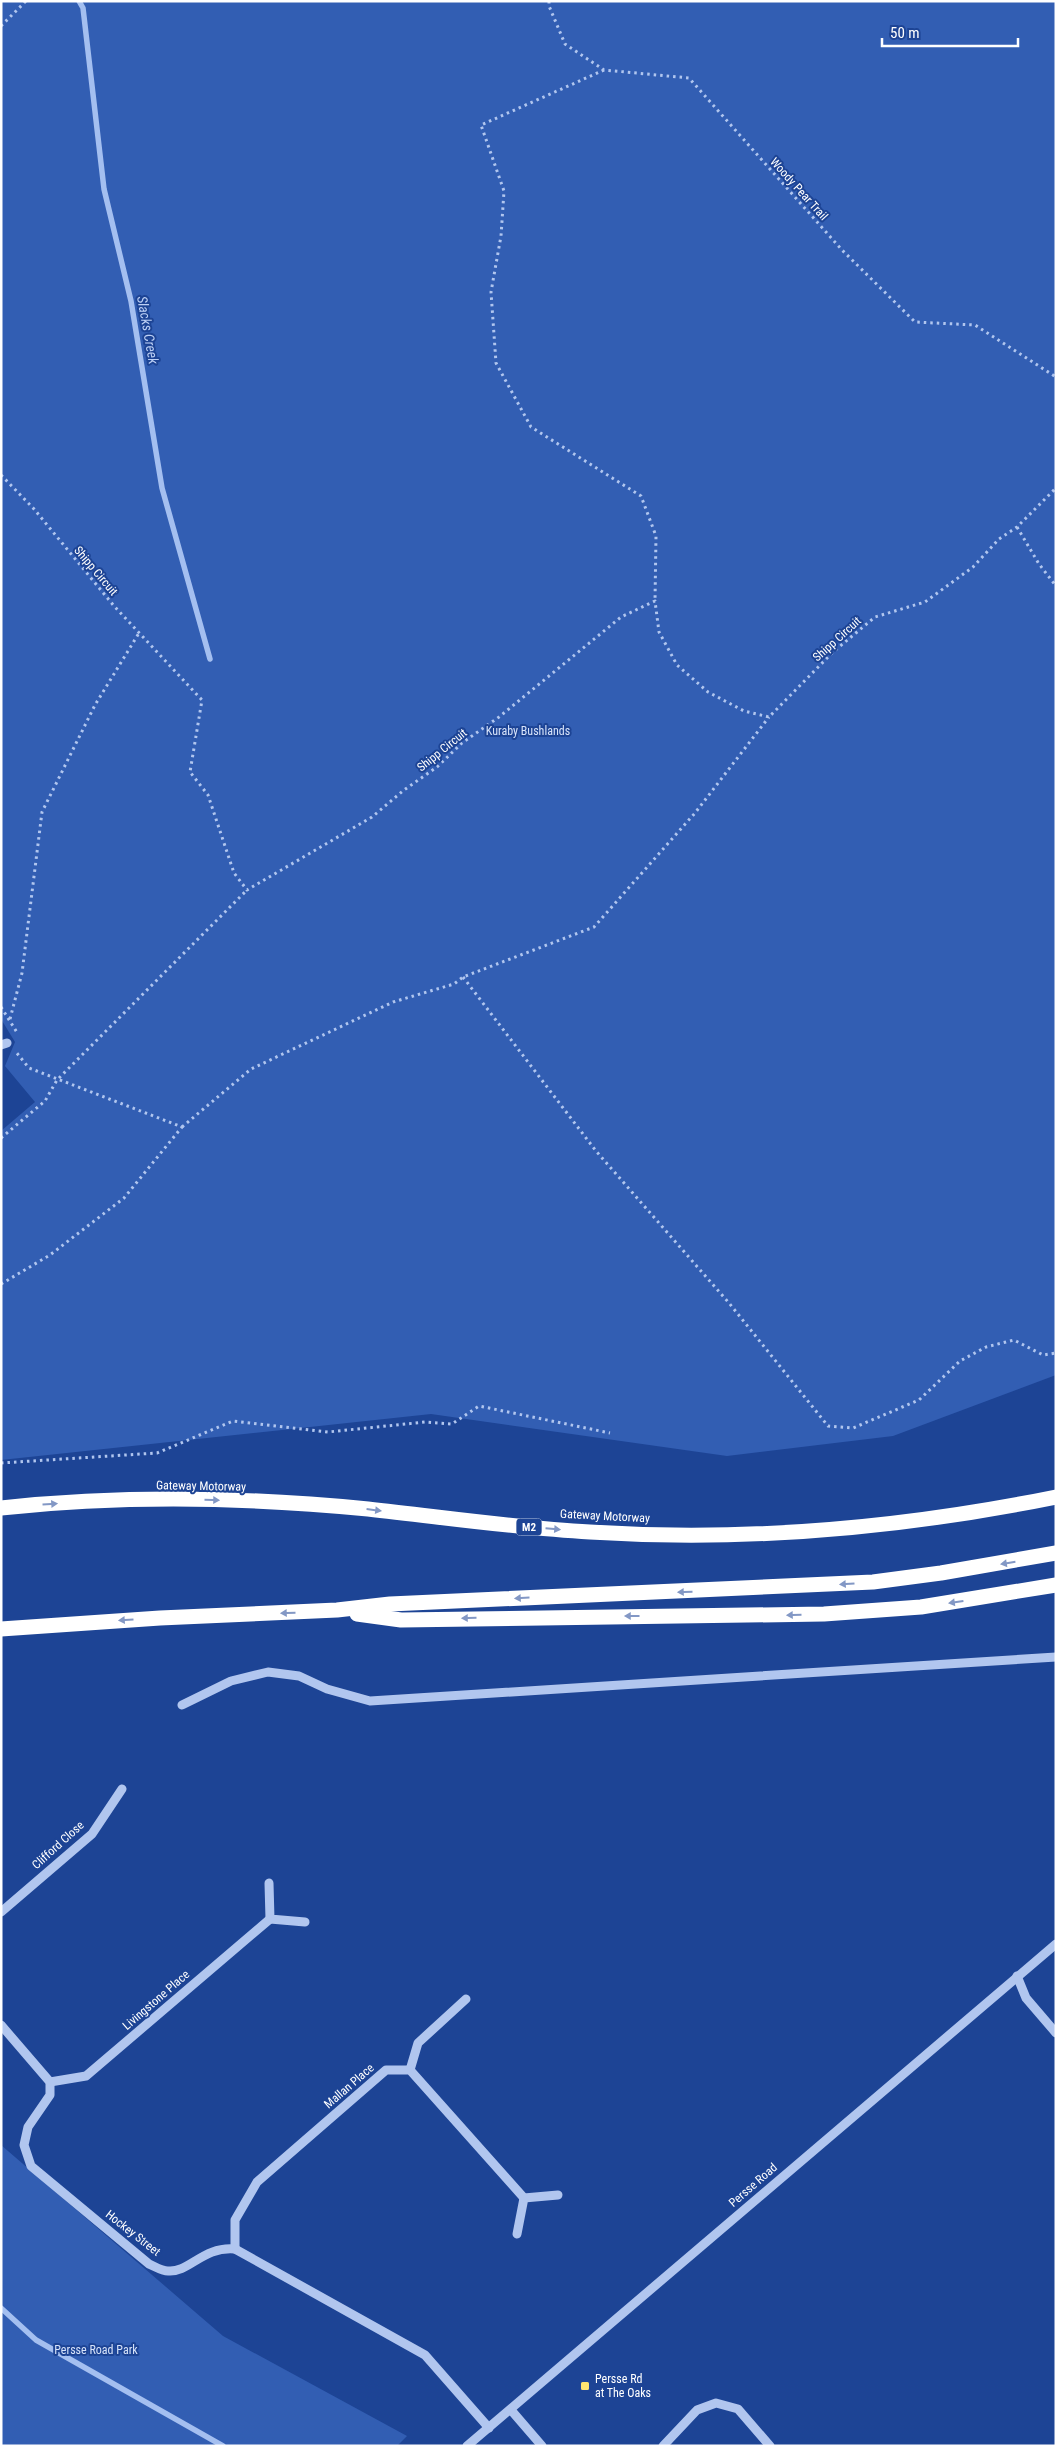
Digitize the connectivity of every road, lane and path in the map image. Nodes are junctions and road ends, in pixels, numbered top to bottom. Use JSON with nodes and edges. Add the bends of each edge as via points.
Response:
{"nodes":[{"id":1,"x":26,"y":1,"type":"edge"},
{"id":2,"x":549,"y":1,"type":"edge"},
{"id":3,"x":1,"y":26,"type":"edge"},
{"id":4,"x":604,"y":70,"type":"junction"},
{"id":5,"x":1056,"y":378,"type":"edge"},
{"id":6,"x":1,"y":475,"type":"edge"},
{"id":7,"x":1056,"y":488,"type":"edge"},
{"id":8,"x":1017,"y":528,"type":"junction"},
{"id":9,"x":1056,"y":586,"type":"edge"},
{"id":10,"x":655,"y":601,"type":"junction"},
{"id":11,"x":140,"y":633,"type":"junction"},
{"id":12,"x":769,"y":717,"type":"junction"},
{"id":13,"x":247,"y":890,"type":"junction"},
{"id":14,"x":463,"y":976,"type":"junction"},
{"id":15,"x":1,"y":1007,"type":"edge"},
{"id":16,"x":10,"y":1019,"type":"junction"},
{"id":17,"x":4,"y":1044,"type":"edge"},
{"id":18,"x":57,"y":1080,"type":"junction"},
{"id":19,"x":182,"y":1128,"type":"junction"},
{"id":20,"x":1,"y":1138,"type":"edge"},
{"id":21,"x":1,"y":1284,"type":"edge"},
{"id":22,"x":1056,"y":1353,"type":"edge"},
{"id":23,"x":610,"y":1433,"type":"dead end"},
{"id":24,"x":1,"y":1463,"type":"edge"},
{"id":25,"x":1056,"y":1497,"type":"edge"},
{"id":26,"x":1,"y":1508,"type":"edge"},
{"id":27,"x":1056,"y":1553,"type":"edge"},
{"id":28,"x":1056,"y":1585,"type":"edge"},
{"id":29,"x":336,"y":1610,"type":"junction"},
{"id":30,"x":1,"y":1629,"type":"edge"},
{"id":31,"x":1056,"y":1657,"type":"edge"},
{"id":32,"x":182,"y":1705,"type":"dead end"},
{"id":33,"x":122,"y":1788,"type":"dead end"},
{"id":34,"x":269,"y":1884,"type":"dead end"},
{"id":35,"x":1,"y":1912,"type":"edge"},
{"id":36,"x":270,"y":1919,"type":"junction"},
{"id":37,"x":305,"y":1922,"type":"dead end"},
{"id":38,"x":1056,"y":1944,"type":"edge"},
{"id":39,"x":1017,"y":1976,"type":"junction"},
{"id":40,"x":466,"y":1999,"type":"dead end"},
{"id":41,"x":1,"y":2025,"type":"edge"},
{"id":42,"x":1056,"y":2033,"type":"edge"},
{"id":43,"x":410,"y":2070,"type":"junction"},
{"id":44,"x":50,"y":2082,"type":"junction"},
{"id":45,"x":558,"y":2195,"type":"dead end"},
{"id":46,"x":524,"y":2198,"type":"junction"},
{"id":47,"x":517,"y":2234,"type":"dead end"},
{"id":48,"x":235,"y":2249,"type":"junction"},
{"id":49,"x":511,"y":2410,"type":"junction"},
{"id":50,"x":489,"y":2428,"type":"junction"},
{"id":51,"x":467,"y":2446,"type":"edge"},
{"id":52,"x":542,"y":2446,"type":"edge"},
{"id":53,"x":663,"y":2446,"type":"edge"},
{"id":54,"x":770,"y":2446,"type":"edge"}],
"edges":[{"from":1,"to":3,"type":"path"},
{"from":2,"to":4,"type":"path","name":"Woody Pear Trail","via":[[565,44]]},
{"from":4,"to":5,"type":"path","name":"Woody Pear Trail","via":[[689,78],[842,250],[915,322],[975,325]]},
{"from":4,"to":10,"type":"path","via":[[481,125],[504,191],[502,236],[491,292],[496,363],[531,427],[641,496],[656,536]]},
{"from":6,"to":11,"type":"path","name":"Shipp Circuit"},
{"from":7,"to":8,"type":"path","name":"Shipp Circuit"},
{"from":8,"to":9,"type":"path"},
{"from":8,"to":12,"type":"path","name":"Shipp Circuit","via":[[999,539],[973,568],[925,602],[874,617],[833,652]]},
{"from":10,"to":12,"type":"path","via":[[659,632],[677,665],[708,692],[744,712]]},
{"from":10,"to":13,"type":"path","name":"Shipp Circuit","via":[[621,616],[372,817]]},
{"from":11,"to":13,"type":"path","name":"Shipp Circuit","via":[[202,700],[190,772],[208,795],[234,873]]},
{"from":11,"to":16,"type":"path","via":[[95,705],[42,812],[22,972]]},
{"from":12,"to":14,"type":"path","name":"Shipp Circuit","via":[[695,813],[594,927]]},
{"from":13,"to":18,"type":"path"},
{"from":14,"to":19,"type":"path","name":"Shipp Circuit","via":[[454,984],[393,1002],[251,1069]]},
{"from":14,"to":22,"type":"path","via":[[596,1151],[729,1303],[828,1426],[853,1428],[919,1400],[960,1361],[986,1347],[1014,1340],[1043,1355]]},
{"from":15,"to":16,"type":"path"},
{"from":16,"to":17,"type":"path","via":[[18,1033]]},
{"from":17,"to":18,"type":"path","via":[[29,1068]]},
{"from":18,"to":19,"type":"path"},
{"from":18,"to":20,"type":"path","via":[[45,1101]]},
{"from":19,"to":21,"type":"path","name":"Shipp Circuit","via":[[124,1198],[50,1255]]},
{"from":23,"to":24,"type":"path","via":[[479,1406],[452,1424],[425,1422],[328,1432],[233,1421],[156,1453]]},
{"from":26,"to":25,"type":"highway","name":"Gateway Motorway","number":"M2","one_way":true,"via":[[113,1500],[210,1500],[367,1509],[591,1532],[767,1534],[922,1521]]},
{"from":27,"to":29,"type":"highway","one_way":true,"via":[[873,1582],[390,1604]]},
{"from":28,"to":29,"type":"highway","one_way":true,"via":[[921,1607],[824,1614],[401,1620]]},
{"from":29,"to":30,"type":"highway","one_way":true},
{"from":31,"to":32,"type":"street","via":[[370,1701],[327,1689],[299,1676],[268,1672],[231,1681]]},
{"from":33,"to":35,"type":"street","name":"Clifford Close","via":[[92,1834]]},
{"from":34,"to":36,"type":"street"},
{"from":36,"to":37,"type":"street"},
{"from":36,"to":44,"type":"street","name":"Livingstone Place","via":[[86,2076]]},
{"from":38,"to":39,"type":"street","name":"Persse Road"},
{"from":39,"to":42,"type":"street","via":[[1026,1998]]},
{"from":39,"to":49,"type":"street","name":"Persse Road"},
{"from":40,"to":43,"type":"street","via":[[418,2043]]},
{"from":41,"to":44,"type":"street"},
{"from":43,"to":46,"type":"street"},
{"from":43,"to":48,"type":"street","name":"Mallan Place","via":[[386,2070],[257,2182],[235,2220]]},
{"from":44,"to":48,"type":"street","name":"Hockey Street","via":[[50,2095],[28,2128],[24,2145],[32,2166],[149,2264],[168,2271],[184,2267],[221,2247]]},
{"from":45,"to":46,"type":"street"},
{"from":46,"to":47,"type":"street"},
{"from":48,"to":50,"type":"street","via":[[425,2355]]},
{"from":49,"to":50,"type":"street","name":"Persse Road"},
{"from":49,"to":52,"type":"street"},
{"from":50,"to":51,"type":"street","name":"Persse Road"},
{"from":53,"to":54,"type":"street","via":[[696,2410],[716,2403],[738,2409]]}]}
